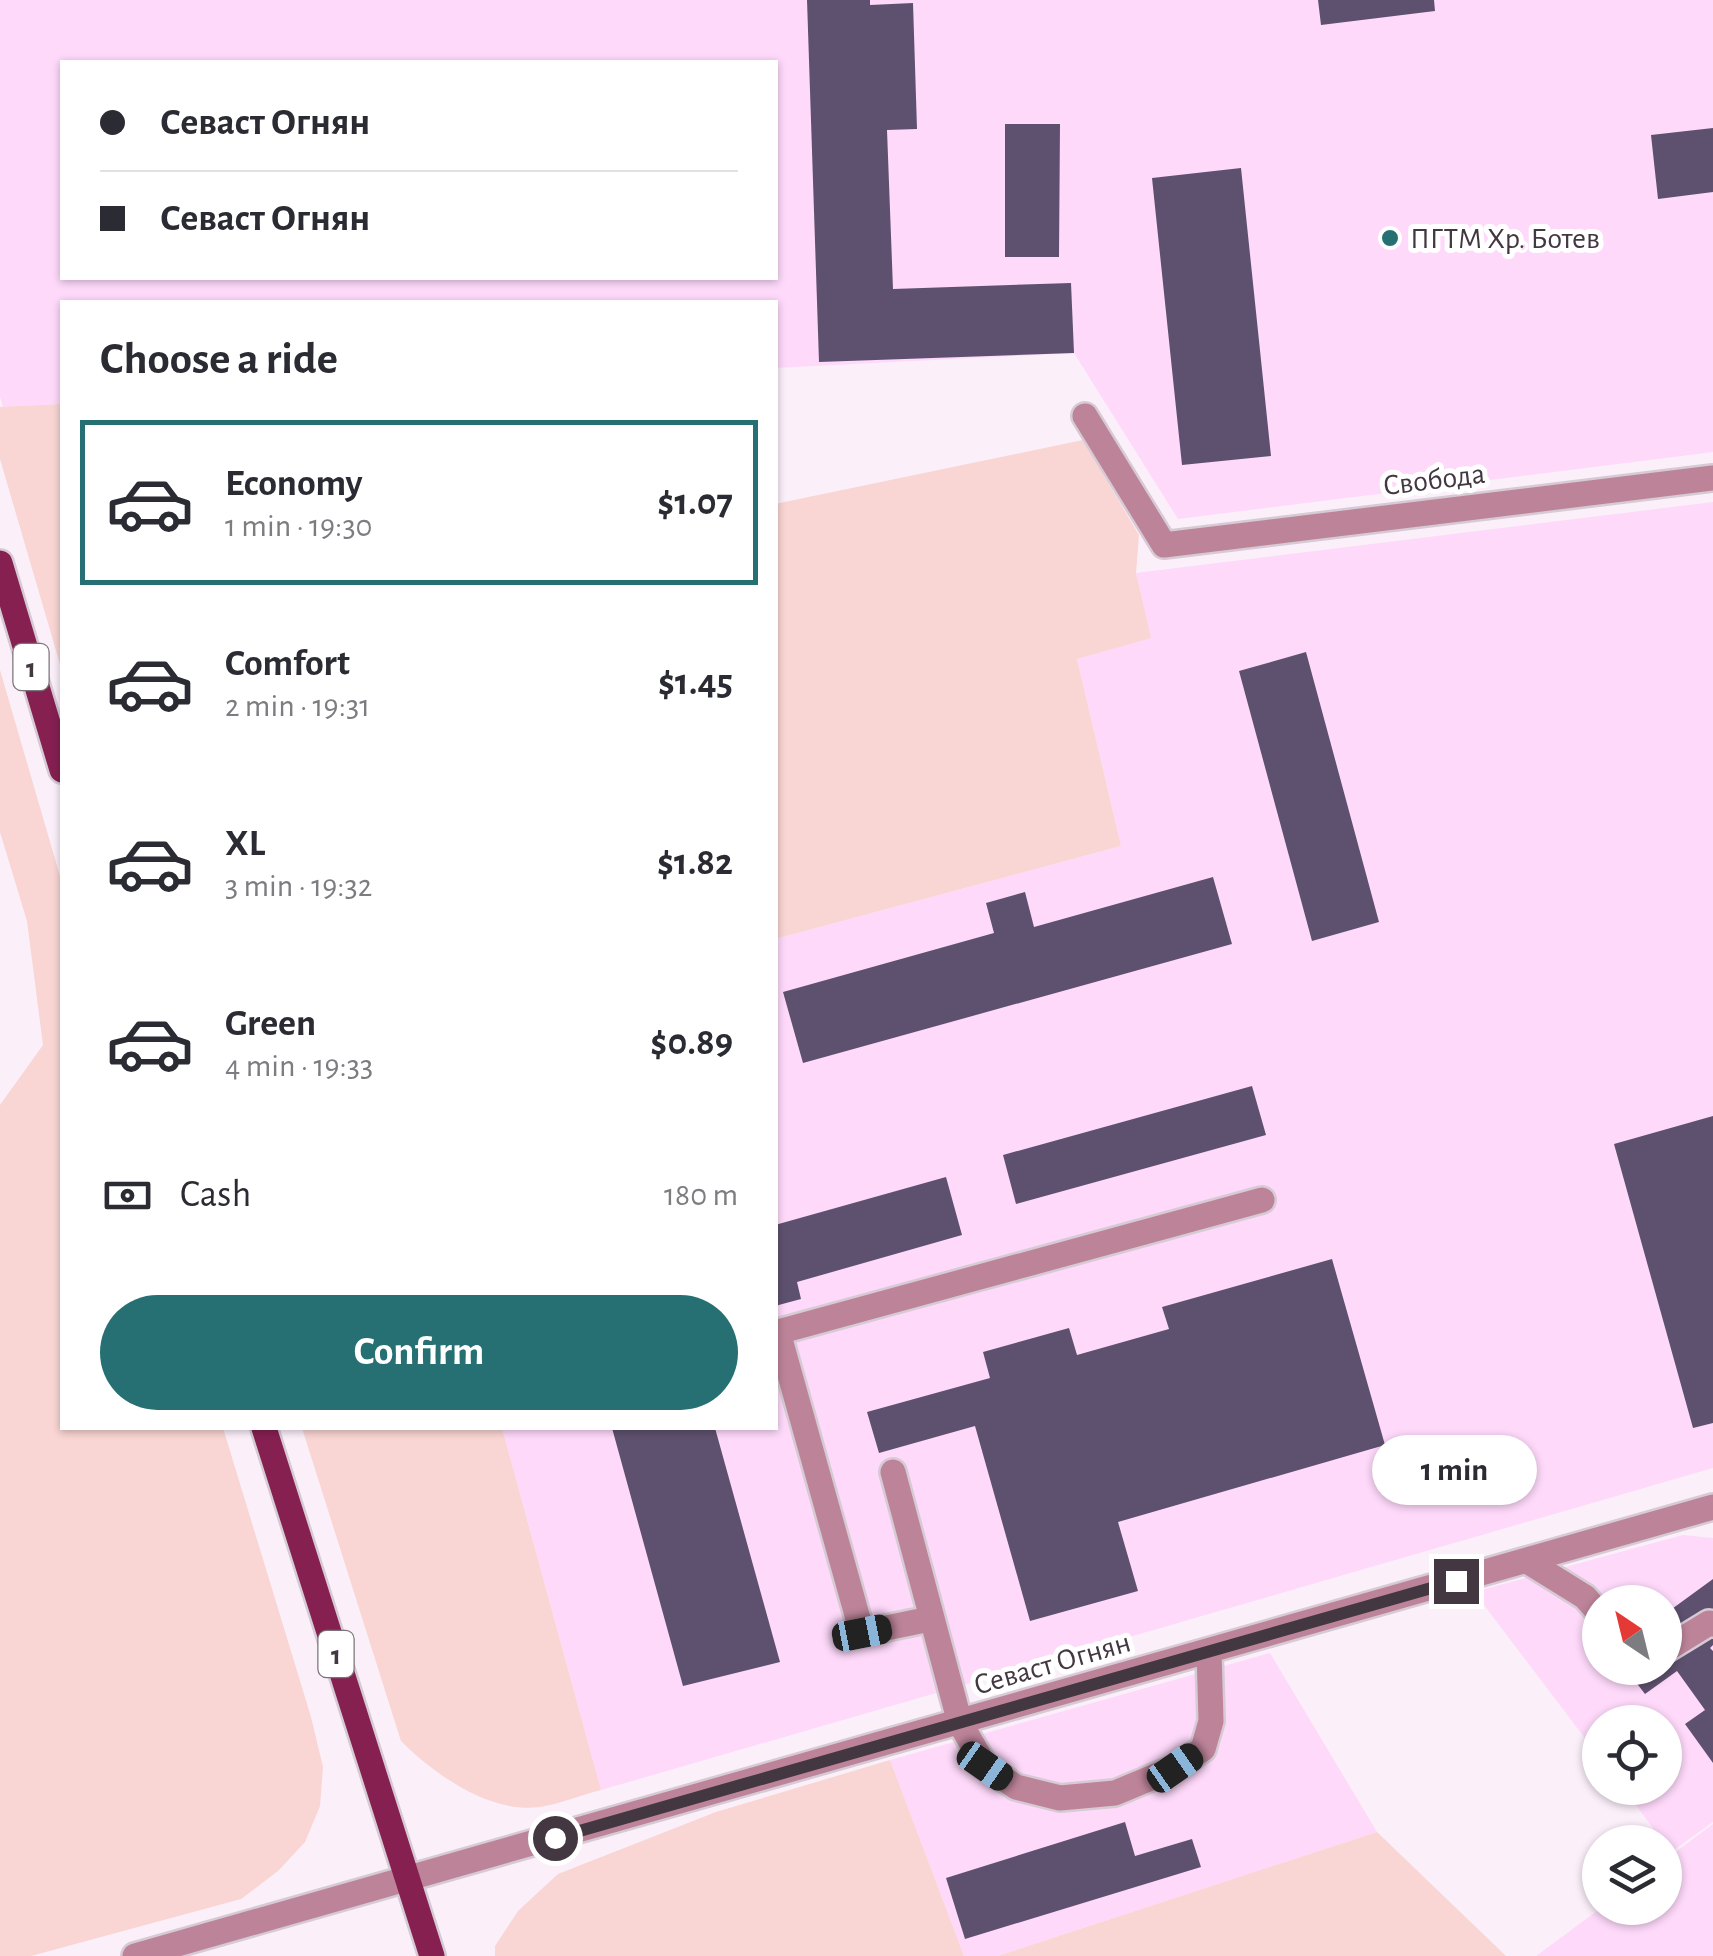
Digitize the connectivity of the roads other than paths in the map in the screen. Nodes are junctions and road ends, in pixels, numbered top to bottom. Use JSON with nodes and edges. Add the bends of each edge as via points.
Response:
{"nodes":[{"id":1,"x":1085,"y":416,"type":"dead end"},
{"id":2,"x":1713,"y":478,"type":"edge"},
{"id":3,"x":0,"y":563,"type":"edge"},
{"id":4,"x":60,"y":763,"type":"edge"},
{"id":5,"x":1262,"y":1200,"type":"dead end"},
{"id":6,"x":265,"y":1430,"type":"edge"},
{"id":7,"x":892,"y":1472,"type":"dead end"},
{"id":8,"x":1713,"y":1508,"type":"edge"},
{"id":9,"x":1527,"y":1561,"type":"junction"},
{"id":10,"x":1582,"y":1595,"type":"edge"},
{"id":11,"x":930,"y":1619,"type":"junction"},
{"id":12,"x":1713,"y":1624,"type":"edge"},
{"id":13,"x":1682,"y":1640,"type":"edge"},
{"id":14,"x":1209,"y":1652,"type":"junction"},
{"id":15,"x":960,"y":1722,"type":"junction"},
{"id":16,"x":408,"y":1880,"type":"junction"},
{"id":17,"x":135,"y":1956,"type":"edge"},
{"id":18,"x":432,"y":1956,"type":"edge"}],
"edges":[{"from":1,"to":2,"type":"street","name":"Свобода","via":[[1164,545]]},
{"from":3,"to":4,"type":"main road","number":"1"},
{"from":5,"to":11,"type":"street","via":[[778,1332],[862,1633]]},
{"from":6,"to":16,"type":"main road","number":"1"},
{"from":7,"to":11,"type":"street"},
{"from":8,"to":9,"type":"street","name":"Севаст Огнян"},
{"from":9,"to":10,"type":"street"},
{"from":9,"to":14,"type":"street","name":"Севаст Огнян"},
{"from":11,"to":15,"type":"street"},
{"from":12,"to":13,"type":"street"},
{"from":14,"to":15,"type":"street","name":"Севаст Огнян"},
{"from":14,"to":15,"type":"street","via":[[1210,1721],[1203,1749],[1114,1792],[1060,1798],[1016,1787],[985,1766]]},
{"from":15,"to":16,"type":"street","name":"Севаст Огнян"},
{"from":16,"to":17,"type":"street","name":"Севаст Огнян"},
{"from":16,"to":18,"type":"main road","number":"1"}]}
